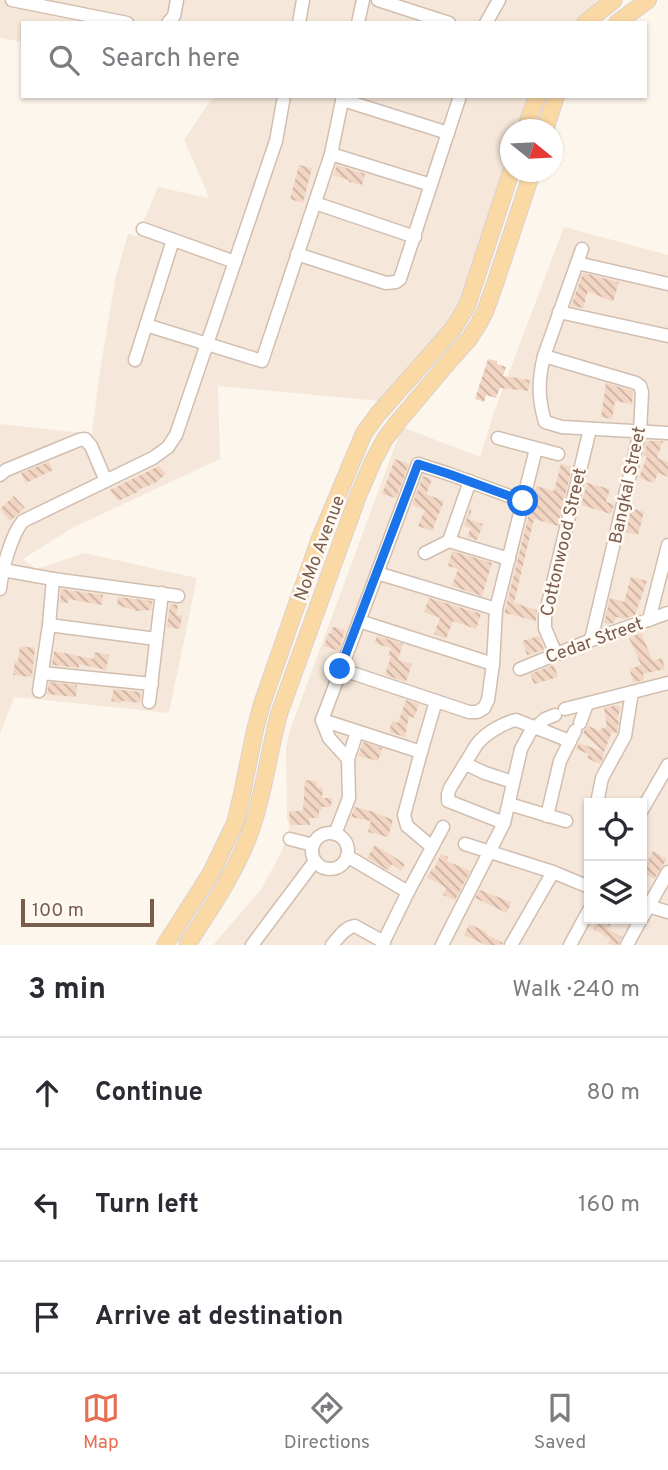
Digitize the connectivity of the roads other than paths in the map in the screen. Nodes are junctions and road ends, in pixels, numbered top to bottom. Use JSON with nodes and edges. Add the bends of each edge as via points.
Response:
{"nodes":[{"id":1,"x":13,"y":0,"type":"edge"},
{"id":2,"x":177,"y":0,"type":"edge"},
{"id":3,"x":303,"y":0,"type":"edge"},
{"id":4,"x":363,"y":0,"type":"edge"},
{"id":5,"x":378,"y":0,"type":"edge"},
{"id":6,"x":499,"y":0,"type":"edge"},
{"id":7,"x":614,"y":0,"type":"edge"},
{"id":8,"x":649,"y":0,"type":"edge"},
{"id":9,"x":117,"y":21,"type":"edge"},
{"id":10,"x":170,"y":21,"type":"edge"},
{"id":11,"x":299,"y":21,"type":"edge"},
{"id":12,"x":358,"y":21,"type":"edge"},
{"id":13,"x":443,"y":21,"type":"edge"},
{"id":14,"x":487,"y":21,"type":"edge"},
{"id":15,"x":588,"y":21,"type":"edge"},
{"id":16,"x":620,"y":21,"type":"edge"},
{"id":17,"x":284,"y":98,"type":"edge"},
{"id":18,"x":343,"y":98,"type":"edge"},
{"id":19,"x":459,"y":98,"type":"edge"},
{"id":20,"x":536,"y":98,"type":"edge"},
{"id":21,"x":555,"y":98,"type":"edge"},
{"id":22,"x":529,"y":119,"type":"edge"},
{"id":23,"x":549,"y":119,"type":"edge"},
{"id":24,"x":448,"y":133,"type":"junction"},
{"id":25,"x":331,"y":153,"type":"junction"},
{"id":26,"x":509,"y":182,"type":"edge"},
{"id":27,"x":529,"y":182,"type":"edge"},
{"id":28,"x":431,"y":185,"type":"junction"},
{"id":29,"x":314,"y":203,"type":"junction"},
{"id":30,"x":143,"y":229,"type":"dead end"},
{"id":31,"x":415,"y":237,"type":"junction"},
{"id":32,"x":173,"y":240,"type":"junction"},
{"id":33,"x":582,"y":249,"type":"dead end"},
{"id":34,"x":298,"y":254,"type":"junction"},
{"id":35,"x":234,"y":262,"type":"junction"},
{"id":36,"x":576,"y":263,"type":"junction"},
{"id":37,"x":668,"y":284,"type":"edge"},
{"id":38,"x":559,"y":312,"type":"junction"},
{"id":39,"x":146,"y":325,"type":"junction"},
{"id":40,"x":668,"y":336,"type":"edge"},
{"id":41,"x":207,"y":344,"type":"junction"},
{"id":42,"x":544,"y":356,"type":"junction"},
{"id":43,"x":135,"y":360,"type":"dead end"},
{"id":44,"x":590,"y":429,"type":"junction"},
{"id":45,"x":640,"y":432,"type":"junction"},
{"id":46,"x":668,"y":433,"type":"edge"},
{"id":47,"x":498,"y":438,"type":"dead end"},
{"id":48,"x":536,"y":449,"type":"junction"},
{"id":49,"x":558,"y":454,"type":"dead end"},
{"id":50,"x":2,"y":468,"type":"edge"},
{"id":51,"x":106,"y":481,"type":"junction"},
{"id":52,"x":470,"y":481,"type":"junction"},
{"id":53,"x":523,"y":501,"type":"junction"},
{"id":54,"x":449,"y":541,"type":"junction"},
{"id":55,"x":668,"y":545,"type":"edge"},
{"id":56,"x":425,"y":553,"type":"dead end"},
{"id":57,"x":509,"y":559,"type":"junction"},
{"id":58,"x":377,"y":573,"type":"junction"},
{"id":59,"x":1,"y":576,"type":"edge"},
{"id":60,"x":52,"y":579,"type":"junction"},
{"id":61,"x":0,"y":589,"type":"edge"},
{"id":62,"x":162,"y":593,"type":"junction"},
{"id":63,"x":178,"y":596,"type":"dead end"},
{"id":64,"x":496,"y":609,"type":"junction"},
{"id":65,"x":668,"y":613,"type":"edge"},
{"id":66,"x":649,"y":620,"type":"junction"},
{"id":67,"x":359,"y":621,"type":"junction"},
{"id":68,"x":49,"y":625,"type":"junction"},
{"id":69,"x":156,"y":639,"type":"junction"},
{"id":70,"x":591,"y":640,"type":"junction"},
{"id":71,"x":556,"y":654,"type":"junction"},
{"id":72,"x":493,"y":664,"type":"junction"},
{"id":73,"x":340,"y":669,"type":"junction"},
{"id":74,"x":520,"y":669,"type":"dead end"},
{"id":75,"x":42,"y":673,"type":"junction"},
{"id":76,"x":668,"y":683,"type":"edge"},
{"id":77,"x":152,"y":684,"type":"junction"},
{"id":78,"x":39,"y":691,"type":"dead end"},
{"id":79,"x":632,"y":692,"type":"junction"},
{"id":80,"x":436,"y":701,"type":"junction"},
{"id":81,"x":149,"y":702,"type":"dead end"},
{"id":82,"x":587,"y":704,"type":"junction"},
{"id":83,"x":322,"y":720,"type":"junction"},
{"id":84,"x":534,"y":727,"type":"junction"},
{"id":85,"x":357,"y":732,"type":"junction"},
{"id":86,"x":575,"y":732,"type":"junction"},
{"id":87,"x":421,"y":752,"type":"junction"},
{"id":88,"x":348,"y":759,"type":"junction"},
{"id":89,"x":466,"y":764,"type":"junction"},
{"id":90,"x":668,"y":765,"type":"edge"},
{"id":91,"x":513,"y":782,"type":"junction"},
{"id":92,"x":598,"y":798,"type":"edge"},
{"id":93,"x":647,"y":801,"type":"edge"},
{"id":94,"x":509,"y":804,"type":"junction"},
{"id":95,"x":547,"y":816,"type":"junction"},
{"id":96,"x":566,"y":821,"type":"dead end"},
{"id":97,"x":235,"y":822,"type":"junction"},
{"id":98,"x":504,"y":822,"type":"junction"},
{"id":99,"x":443,"y":827,"type":"dead end"},
{"id":100,"x":252,"y":828,"type":"junction"},
{"id":101,"x":335,"y":834,"type":"junction"},
{"id":102,"x":290,"y":839,"type":"dead end"},
{"id":103,"x":465,"y":844,"type":"dead end"},
{"id":104,"x":313,"y":845,"type":"junction"},
{"id":105,"x":432,"y":847,"type":"junction"},
{"id":106,"x":490,"y":853,"type":"junction"},
{"id":107,"x":347,"y":856,"type":"junction"},
{"id":108,"x":314,"y":860,"type":"junction"},
{"id":109,"x":552,"y":872,"type":"junction"},
{"id":110,"x":668,"y":872,"type":"edge"},
{"id":111,"x":584,"y":885,"type":"edge"},
{"id":112,"x":408,"y":892,"type":"junction"},
{"id":113,"x":647,"y":902,"type":"edge"},
{"id":114,"x":647,"y":906,"type":"edge"},
{"id":115,"x":668,"y":912,"type":"edge"},
{"id":116,"x":584,"y":919,"type":"edge"},
{"id":117,"x":639,"y":924,"type":"edge"},
{"id":118,"x":383,"y":943,"type":"edge"},
{"id":119,"x":165,"y":945,"type":"edge"},
{"id":120,"x":187,"y":945,"type":"edge"},
{"id":121,"x":252,"y":945,"type":"edge"},
{"id":122,"x":332,"y":945,"type":"edge"},
{"id":123,"x":442,"y":945,"type":"edge"},
{"id":124,"x":511,"y":945,"type":"edge"},
{"id":125,"x":569,"y":945,"type":"edge"},
{"id":126,"x":627,"y":945,"type":"edge"}],
"edges":[{"from":1,"to":9,"type":"street"},
{"from":2,"to":10,"type":"street"},
{"from":3,"to":11,"type":"street"},
{"from":4,"to":12,"type":"street"},
{"from":5,"to":13,"type":"street"},
{"from":6,"to":14,"type":"street"},
{"from":7,"to":15,"type":"main road"},
{"from":8,"to":16,"type":"main road"},
{"from":17,"to":35,"type":"street","via":[[276,141]]},
{"from":18,"to":24,"type":"street"},
{"from":18,"to":25,"type":"street"},
{"from":19,"to":24,"type":"street"},
{"from":20,"to":22,"type":"main road"},
{"from":21,"to":23,"type":"main road"},
{"from":24,"to":28,"type":"street"},
{"from":25,"to":28,"type":"street"},
{"from":25,"to":29,"type":"street"},
{"from":26,"to":97,"type":"main road","name":"NoMo Avenue","via":[[460,319],[364,433],[320,538],[262,704]]},
{"from":27,"to":100,"type":"main road","name":"NoMo Avenue","via":[[478,325],[397,423],[374,459],[281,711]]},
{"from":28,"to":31,"type":"street"},
{"from":29,"to":31,"type":"street"},
{"from":29,"to":34,"type":"street"},
{"from":30,"to":32,"type":"street"},
{"from":31,"to":34,"type":"street","via":[[403,274],[392,283]]},
{"from":32,"to":35,"type":"street"},
{"from":32,"to":39,"type":"street"},
{"from":33,"to":36,"type":"street"},
{"from":34,"to":41,"type":"street","via":[[262,361]]},
{"from":35,"to":41,"type":"street"},
{"from":36,"to":37,"type":"street"},
{"from":36,"to":38,"type":"street"},
{"from":38,"to":40,"type":"street"},
{"from":38,"to":42,"type":"street"},
{"from":39,"to":41,"type":"street"},
{"from":39,"to":43,"type":"street"},
{"from":41,"to":51,"type":"street","via":[[168,447]]},
{"from":42,"to":44,"type":"street","via":[[539,391],[545,422]]},
{"from":42,"to":45,"type":"street","name":"Bangkal Street","via":[[640,386]]},
{"from":44,"to":45,"type":"street"},
{"from":44,"to":71,"type":"street","name":"Cottonwood Street","via":[[545,616]]},
{"from":45,"to":46,"type":"street"},
{"from":45,"to":70,"type":"street","name":"Bangkal Street"},
{"from":47,"to":48,"type":"street"},
{"from":48,"to":49,"type":"street"},
{"from":48,"to":53,"type":"street"},
{"from":50,"to":51,"type":"street","via":[[85,439]]},
{"from":51,"to":59,"type":"street","via":[[23,521]]},
{"from":52,"to":53,"type":"street"},
{"from":52,"to":54,"type":"street"},
{"from":52,"to":58,"type":"street","via":[[418,464]]},
{"from":53,"to":57,"type":"street"},
{"from":54,"to":56,"type":"street"},
{"from":54,"to":57,"type":"street"},
{"from":55,"to":66,"type":"street"},
{"from":57,"to":64,"type":"street"},
{"from":58,"to":64,"type":"street"},
{"from":58,"to":67,"type":"street"},
{"from":59,"to":60,"type":"street"},
{"from":59,"to":61,"type":"street"},
{"from":60,"to":62,"type":"street"},
{"from":60,"to":68,"type":"street"},
{"from":62,"to":63,"type":"street"},
{"from":62,"to":69,"type":"street"},
{"from":64,"to":72,"type":"street"},
{"from":65,"to":66,"type":"street","name":"Cedar Street"},
{"from":66,"to":70,"type":"street","name":"Cedar Street"},
{"from":67,"to":72,"type":"street"},
{"from":67,"to":73,"type":"street"},
{"from":68,"to":69,"type":"street"},
{"from":68,"to":75,"type":"street"},
{"from":69,"to":77,"type":"street"},
{"from":70,"to":71,"type":"street","name":"Cedar Street"},
{"from":71,"to":74,"type":"street","name":"Cedar Street"},
{"from":72,"to":80,"type":"street","via":[[484,708],[470,712]]},
{"from":73,"to":80,"type":"street"},
{"from":73,"to":83,"type":"street"},
{"from":75,"to":77,"type":"street"},
{"from":75,"to":78,"type":"street"},
{"from":76,"to":79,"type":"street"},
{"from":77,"to":81,"type":"street"},
{"from":79,"to":82,"type":"street"},
{"from":79,"to":92,"type":"street","via":[[625,736],[602,778]]},
{"from":80,"to":87,"type":"street"},
{"from":82,"to":84,"type":"street"},
{"from":82,"to":86,"type":"street"},
{"from":83,"to":85,"type":"street"},
{"from":83,"to":88,"type":"street","via":[[329,738]]},
{"from":84,"to":86,"type":"street"},
{"from":84,"to":89,"type":"street","via":[[509,722],[482,738]]},
{"from":84,"to":91,"type":"street"},
{"from":85,"to":87,"type":"street"},
{"from":85,"to":88,"type":"street"},
{"from":86,"to":95,"type":"street","via":[[560,761]]},
{"from":87,"to":105,"type":"street","via":[[404,815],[410,829]]},
{"from":88,"to":101,"type":"street","via":[[349,798]]},
{"from":89,"to":91,"type":"street"},
{"from":89,"to":98,"type":"street","via":[[448,801]]},
{"from":90,"to":93,"type":"street"},
{"from":91,"to":94,"type":"street"},
{"from":94,"to":95,"type":"street"},
{"from":94,"to":98,"type":"street"},
{"from":95,"to":96,"type":"street"},
{"from":97,"to":100,"type":"main road"},
{"from":97,"to":119,"type":"main road","name":"NoMo Avenue","via":[[211,873]]},
{"from":98,"to":106,"type":"street"},
{"from":99,"to":105,"type":"street"},
{"from":100,"to":120,"type":"main road","name":"NoMo Avenue","via":[[226,883]]},
{"from":101,"to":104,"type":"street","via":[[320,836]]},
{"from":101,"to":107,"type":"street","via":[[347,845]]},
{"from":102,"to":104,"type":"street"},
{"from":103,"to":106,"type":"street"},
{"from":104,"to":108,"type":"street"},
{"from":105,"to":112,"type":"street"},
{"from":106,"to":109,"type":"street"},
{"from":106,"to":123,"type":"street"},
{"from":107,"to":108,"type":"street","via":[[335,869]]},
{"from":107,"to":112,"type":"street"},
{"from":108,"to":121,"type":"street"},
{"from":109,"to":111,"type":"street"},
{"from":109,"to":124,"type":"street"},
{"from":110,"to":113,"type":"street"},
{"from":112,"to":118,"type":"street"},
{"from":114,"to":115,"type":"street"},
{"from":116,"to":125,"type":"street"},
{"from":117,"to":126,"type":"street"},
{"from":118,"to":122,"type":"street","via":[[352,926]]}]}
